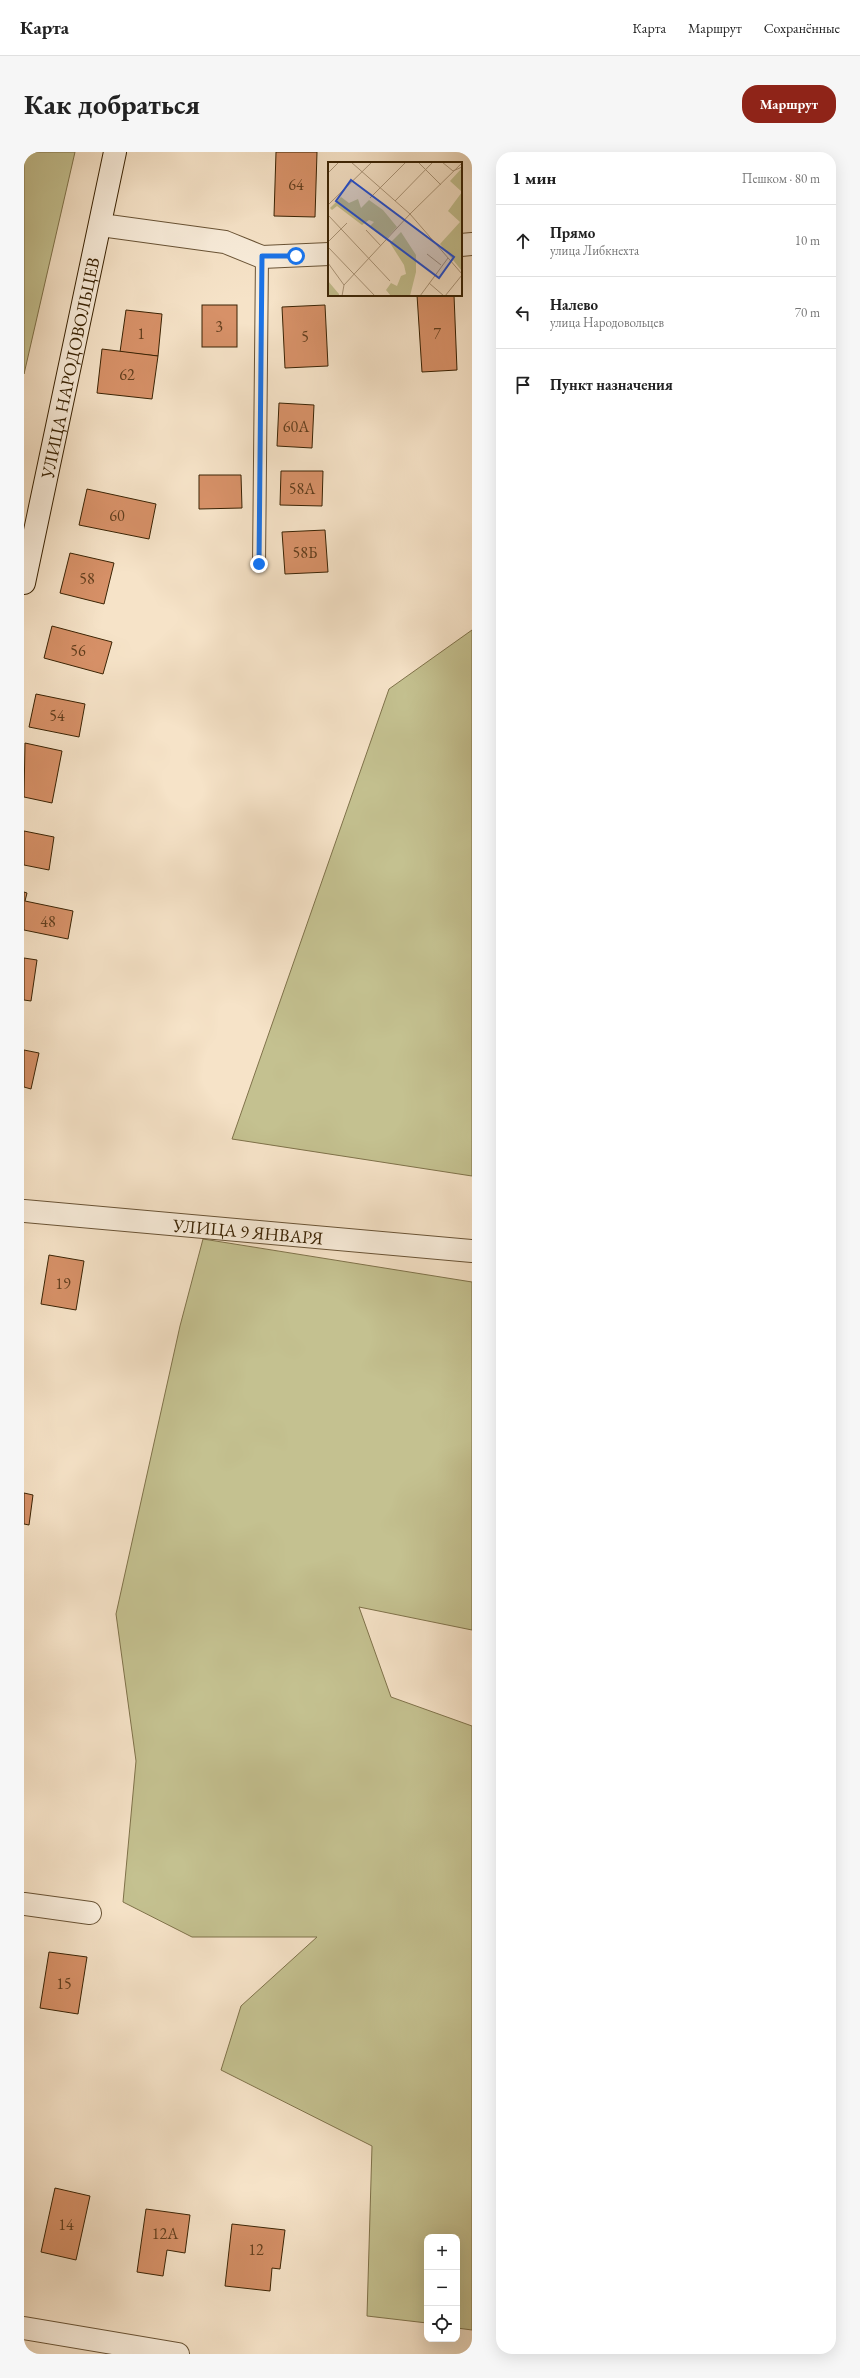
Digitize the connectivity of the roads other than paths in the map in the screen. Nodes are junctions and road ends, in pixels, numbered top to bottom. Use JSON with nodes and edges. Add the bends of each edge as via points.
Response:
{"nodes":[{"id":1,"x":115,"y":152,"type":"edge"},
{"id":2,"x":101,"y":225,"type":"junction"},
{"id":3,"x":472,"y":244,"type":"edge"},
{"id":4,"x":462,"y":245,"type":"edge"},
{"id":5,"x":328,"y":254,"type":"edge"},
{"id":6,"x":262,"y":256,"type":"junction"},
{"id":7,"x":259,"y":564,"type":"dead end"},
{"id":8,"x":24,"y":583,"type":"edge"},
{"id":9,"x":24,"y":1211,"type":"edge"},
{"id":10,"x":472,"y":1251,"type":"edge"},
{"id":11,"x":24,"y":1904,"type":"edge"},
{"id":12,"x":90,"y":1913,"type":"dead end"},
{"id":13,"x":24,"y":2328,"type":"edge"},
{"id":14,"x":178,"y":2354,"type":"edge"}],
"edges":[{"from":1,"to":2,"type":"street","name":"УЛИЦА НАРОДОВОЛЬЦЕВ"},
{"from":2,"to":6,"type":"street","via":[[225,242]]},
{"from":2,"to":8,"type":"street","name":"УЛИЦА НАРОДОВОЛЬЦЕВ"},
{"from":3,"to":4,"type":"street"},
{"from":5,"to":6,"type":"street"},
{"from":6,"to":7,"type":"lane"},
{"from":9,"to":10,"type":"street","name":"УЛИЦА 9 ЯНВАРЯ"},
{"from":11,"to":12,"type":"street"},
{"from":13,"to":14,"type":"street"}]}
